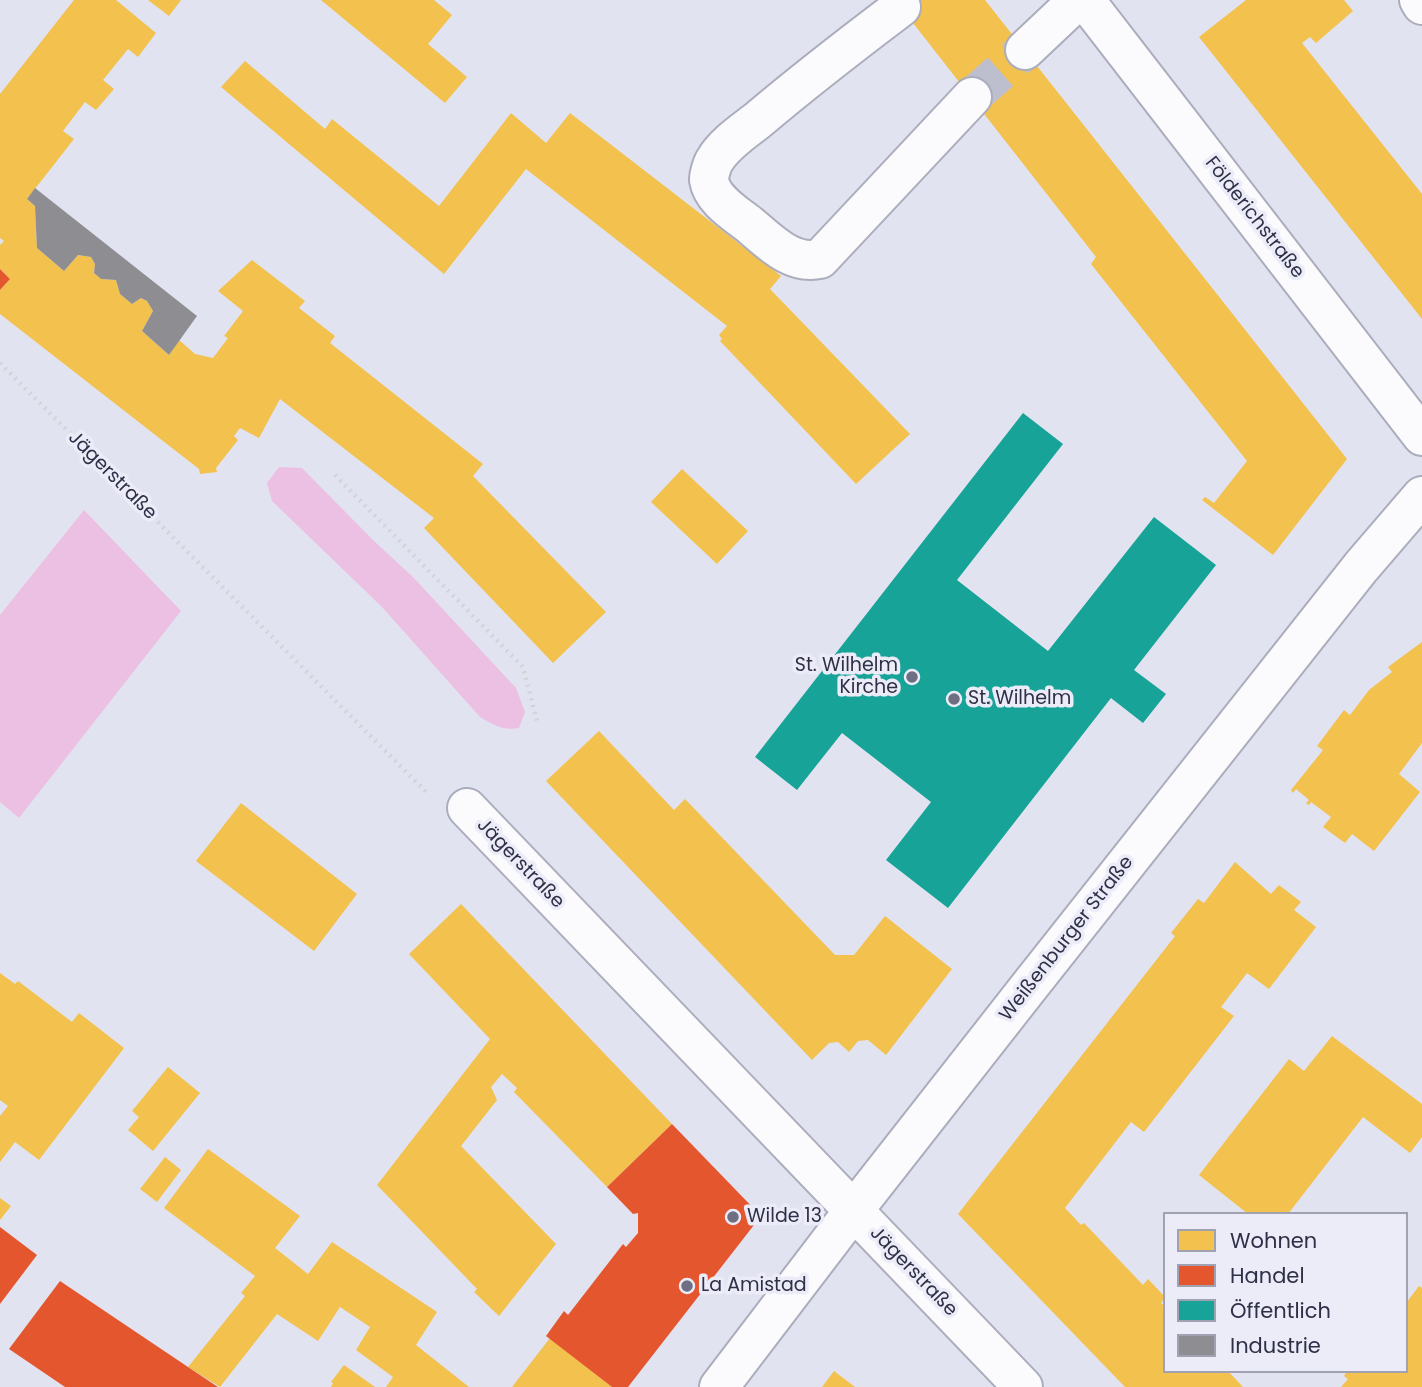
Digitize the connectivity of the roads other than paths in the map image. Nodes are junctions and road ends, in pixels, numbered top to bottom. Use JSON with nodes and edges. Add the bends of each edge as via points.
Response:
{"nodes":[{"id":1,"x":1079,"y":0,"type":"edge"},
{"id":2,"x":1085,"y":0,"type":"edge"},
{"id":3,"x":1419,"y":0,"type":"edge"},
{"id":4,"x":1422,"y":5,"type":"edge"},
{"id":5,"x":901,"y":8,"type":"dead end"},
{"id":6,"x":1025,"y":50,"type":"tunnel mouth"},
{"id":7,"x":972,"y":97,"type":"tunnel mouth"},
{"id":8,"x":1422,"y":436,"type":"edge"},
{"id":9,"x":1422,"y":496,"type":"edge"},
{"id":10,"x":467,"y":808,"type":"road end"},
{"id":11,"x":854,"y":1210,"type":"junction"},
{"id":12,"x":719,"y":1387,"type":"edge"},
{"id":13,"x":1023,"y":1387,"type":"edge"}],
"edges":[{"from":1,"to":6,"type":"street"},
{"from":2,"to":8,"type":"street","name":"Földerichstraße"},
{"from":3,"to":4,"type":"street"},
{"from":5,"to":7,"type":"street","via":[[727,146],[709,177],[713,191],[794,258],[820,259]]},
{"from":9,"to":11,"type":"street","name":"Weißenburger Straße","via":[[1361,567]]},
{"from":10,"to":11,"type":"street","name":"Jägerstraße"},
{"from":11,"to":12,"type":"street","name":"Weißenburger Straße"},
{"from":11,"to":13,"type":"street","name":"Jägerstraße"}]}
